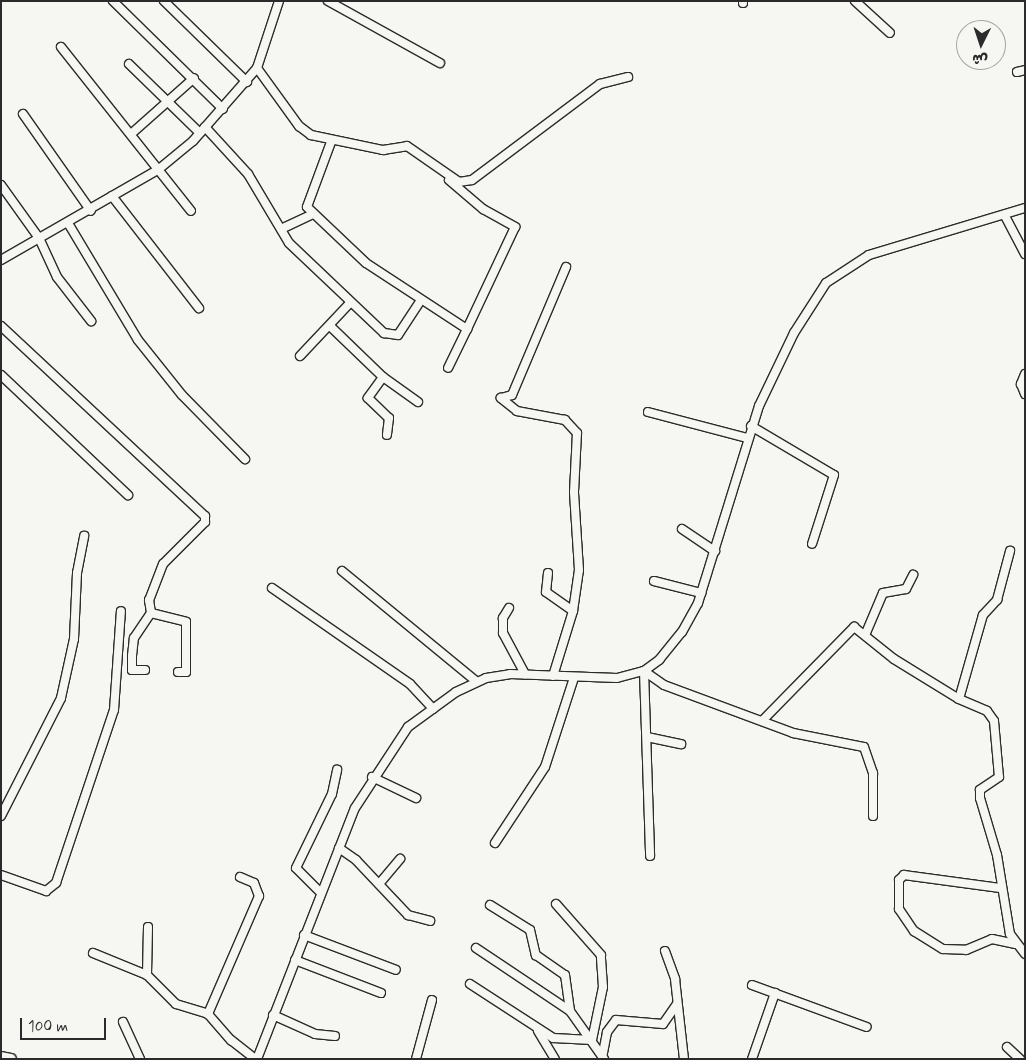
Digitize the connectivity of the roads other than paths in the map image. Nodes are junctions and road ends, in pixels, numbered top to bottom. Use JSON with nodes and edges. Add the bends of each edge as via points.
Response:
{"nodes":[{"id":1,"x":113,"y":1,"type":"edge"},
{"id":2,"x":164,"y":1,"type":"edge"},
{"id":3,"x":279,"y":1,"type":"edge"},
{"id":4,"x":328,"y":1,"type":"edge"},
{"id":5,"x":855,"y":1,"type":"edge"},
{"id":6,"x":890,"y":33,"type":"dead end"},
{"id":7,"x":61,"y":47,"type":"dead end"},
{"id":8,"x":440,"y":63,"type":"dead end"},
{"id":9,"x":129,"y":64,"type":"dead end"},
{"id":10,"x":257,"y":68,"type":"junction"},
{"id":11,"x":628,"y":77,"type":"dead end"},
{"id":12,"x":194,"y":78,"type":"junction"},
{"id":13,"x":247,"y":82,"type":"junction"},
{"id":14,"x":168,"y":100,"type":"junction"},
{"id":15,"x":223,"y":109,"type":"junction"},
{"id":16,"x":23,"y":114,"type":"dead end"},
{"id":17,"x":202,"y":130,"type":"junction"},
{"id":18,"x":131,"y":134,"type":"junction"},
{"id":19,"x":331,"y":142,"type":"junction"},
{"id":20,"x":402,"y":150,"type":"junction"},
{"id":21,"x":158,"y":169,"type":"junction"},
{"id":22,"x":1,"y":185,"type":"edge"},
{"id":23,"x":112,"y":196,"type":"junction"},
{"id":24,"x":1025,"y":208,"type":"edge"},
{"id":25,"x":91,"y":210,"type":"junction"},
{"id":26,"x":191,"y":211,"type":"dead end"},
{"id":27,"x":313,"y":214,"type":"junction"},
{"id":28,"x":1005,"y":216,"type":"junction"},
{"id":29,"x":68,"y":223,"type":"junction"},
{"id":30,"x":281,"y":229,"type":"junction"},
{"id":31,"x":39,"y":238,"type":"junction"},
{"id":32,"x":1025,"y":254,"type":"edge"},
{"id":33,"x":1,"y":260,"type":"edge"},
{"id":34,"x":566,"y":267,"type":"dead end"},
{"id":35,"x":421,"y":300,"type":"junction"},
{"id":36,"x":350,"y":303,"type":"junction"},
{"id":37,"x":199,"y":308,"type":"dead end"},
{"id":38,"x":91,"y":321,"type":"dead end"},
{"id":39,"x":1,"y":326,"type":"edge"},
{"id":40,"x":330,"y":326,"type":"junction"},
{"id":41,"x":467,"y":330,"type":"junction"},
{"id":42,"x":300,"y":356,"type":"dead end"},
{"id":43,"x":448,"y":368,"type":"dead end"},
{"id":44,"x":1025,"y":374,"type":"edge"},
{"id":45,"x":1,"y":376,"type":"edge"},
{"id":46,"x":383,"y":377,"type":"junction"},
{"id":47,"x":1025,"y":394,"type":"edge"},
{"id":48,"x":418,"y":402,"type":"dead end"},
{"id":49,"x":648,"y":412,"type":"dead end"},
{"id":50,"x":752,"y":426,"type":"junction"},
{"id":51,"x":387,"y":435,"type":"dead end"},
{"id":52,"x":747,"y":438,"type":"junction"},
{"id":53,"x":244,"y":459,"type":"dead end"},
{"id":54,"x":128,"y":495,"type":"dead end"},
{"id":55,"x":682,"y":529,"type":"dead end"},
{"id":56,"x":84,"y":536,"type":"dead end"},
{"id":57,"x":812,"y":544,"type":"dead end"},
{"id":58,"x":715,"y":551,"type":"junction"},
{"id":59,"x":1010,"y":552,"type":"dead end"},
{"id":60,"x":342,"y":571,"type":"dead end"},
{"id":61,"x":548,"y":573,"type":"dead end"},
{"id":62,"x":913,"y":575,"type":"dead end"},
{"id":63,"x":654,"y":581,"type":"dead end"},
{"id":64,"x":272,"y":588,"type":"dead end"},
{"id":65,"x":701,"y":593,"type":"junction"},
{"id":66,"x":509,"y":608,"type":"dead end"},
{"id":67,"x":573,"y":611,"type":"junction"},
{"id":68,"x":121,"y":612,"type":"dead end"},
{"id":69,"x":151,"y":613,"type":"junction"},
{"id":70,"x":866,"y":633,"type":"junction"},
{"id":71,"x":145,"y":670,"type":"dead end"},
{"id":72,"x":644,"y":671,"type":"junction"},
{"id":73,"x":178,"y":672,"type":"dead end"},
{"id":74,"x":525,"y":674,"type":"junction"},
{"id":75,"x":553,"y":676,"type":"junction"},
{"id":76,"x":574,"y":678,"type":"junction"},
{"id":77,"x":476,"y":681,"type":"junction"},
{"id":78,"x":959,"y":699,"type":"junction"},
{"id":79,"x":433,"y":709,"type":"junction"},
{"id":80,"x":762,"y":721,"type":"junction"},
{"id":81,"x":647,"y":737,"type":"junction"},
{"id":82,"x":681,"y":744,"type":"dead end"},
{"id":83,"x":337,"y":770,"type":"dead end"},
{"id":84,"x":372,"y":777,"type":"junction"},
{"id":85,"x":416,"y":798,"type":"dead end"},
{"id":86,"x":1,"y":816,"type":"edge"},
{"id":87,"x":873,"y":816,"type":"dead end"},
{"id":88,"x":495,"y":843,"type":"dead end"},
{"id":89,"x":338,"y":848,"type":"junction"},
{"id":90,"x":650,"y":856,"type":"dead end"},
{"id":91,"x":400,"y":859,"type":"dead end"},
{"id":92,"x":1,"y":875,"type":"edge"},
{"id":93,"x":240,"y":877,"type":"dead end"},
{"id":94,"x":379,"y":884,"type":"junction"},
{"id":95,"x":1000,"y":888,"type":"junction"},
{"id":96,"x":321,"y":893,"type":"junction"},
{"id":97,"x":556,"y":904,"type":"dead end"},
{"id":98,"x":490,"y":905,"type":"dead end"},
{"id":99,"x":430,"y":921,"type":"dead end"},
{"id":100,"x":148,"y":927,"type":"dead end"},
{"id":101,"x":304,"y":935,"type":"junction"},
{"id":102,"x":1015,"y":944,"type":"junction"},
{"id":103,"x":476,"y":948,"type":"dead end"},
{"id":104,"x":665,"y":951,"type":"dead end"},
{"id":105,"x":93,"y":953,"type":"dead end"},
{"id":106,"x":1025,"y":954,"type":"edge"},
{"id":107,"x":295,"y":960,"type":"junction"},
{"id":108,"x":396,"y":970,"type":"dead end"},
{"id":109,"x":147,"y":975,"type":"junction"},
{"id":110,"x":470,"y":984,"type":"dead end"},
{"id":111,"x":752,"y":985,"type":"dead end"},
{"id":112,"x":381,"y":993,"type":"dead end"},
{"id":113,"x":775,"y":993,"type":"junction"},
{"id":114,"x":432,"y":1000,"type":"dead end"},
{"id":115,"x":677,"y":1004,"type":"junction"},
{"id":116,"x":570,"y":1011,"type":"junction"},
{"id":117,"x":208,"y":1014,"type":"junction"},
{"id":118,"x":273,"y":1015,"type":"junction"},
{"id":119,"x":123,"y":1022,"type":"dead end"},
{"id":120,"x":867,"y":1027,"type":"dead end"},
{"id":121,"x":537,"y":1030,"type":"junction"},
{"id":122,"x":336,"y":1036,"type":"dead end"},
{"id":123,"x":592,"y":1040,"type":"junction"},
{"id":124,"x":1007,"y":1047,"type":"dead end"},
{"id":125,"x":1,"y":1056,"type":"edge"},
{"id":126,"x":603,"y":1058,"type":"edge"},
{"id":127,"x":11,"y":1059,"type":"edge"},
{"id":128,"x":140,"y":1059,"type":"edge"},
{"id":129,"x":256,"y":1059,"type":"edge"},
{"id":130,"x":416,"y":1059,"type":"edge"},
{"id":131,"x":555,"y":1059,"type":"edge"},
{"id":132,"x":684,"y":1059,"type":"edge"},
{"id":133,"x":752,"y":1059,"type":"edge"},
{"id":134,"x":1020,"y":1059,"type":"edge"}],
"edges":[{"from":1,"to":12,"type":"street"},
{"from":2,"to":13,"type":"street"},
{"from":3,"to":10,"type":"street"},
{"from":4,"to":8,"type":"street"},
{"from":5,"to":6,"type":"street"},
{"from":7,"to":18,"type":"street"},
{"from":9,"to":14,"type":"street"},
{"from":10,"to":13,"type":"street"},
{"from":10,"to":19,"type":"street","via":[[299,126]]},
{"from":11,"to":20,"type":"street","via":[[600,84],[472,180],[459,182],[407,146]]},
{"from":12,"to":14,"type":"street"},
{"from":12,"to":15,"type":"street"},
{"from":13,"to":15,"type":"street"},
{"from":14,"to":17,"type":"street"},
{"from":14,"to":18,"type":"street"},
{"from":15,"to":17,"type":"street"},
{"from":16,"to":25,"type":"street"},
{"from":17,"to":21,"type":"street"},
{"from":17,"to":30,"type":"street","via":[[248,174]]},
{"from":18,"to":21,"type":"street"},
{"from":19,"to":20,"type":"street"},
{"from":19,"to":27,"type":"street","via":[[308,199]]},
{"from":20,"to":41,"type":"street","via":[[423,159],[483,209],[515,227]]},
{"from":21,"to":23,"type":"street"},
{"from":21,"to":26,"type":"street"},
{"from":22,"to":31,"type":"street"},
{"from":23,"to":25,"type":"street"},
{"from":23,"to":37,"type":"street"},
{"from":24,"to":28,"type":"street"},
{"from":25,"to":29,"type":"street"},
{"from":27,"to":30,"type":"street"},
{"from":27,"to":35,"type":"street","via":[[366,263]]},
{"from":28,"to":32,"type":"street"},
{"from":28,"to":50,"type":"street","via":[[870,255],[842,269],[826,283],[794,333]]},
{"from":29,"to":31,"type":"street"},
{"from":29,"to":53,"type":"street","via":[[138,340],[182,395]]},
{"from":30,"to":36,"type":"street","via":[[306,261]]},
{"from":31,"to":33,"type":"street"},
{"from":31,"to":38,"type":"street","via":[[48,262]]},
{"from":34,"to":67,"type":"street","via":[[512,395],[501,398],[517,411],[565,420],[575,427],[579,570]]},
{"from":35,"to":36,"type":"street","via":[[393,337]]},
{"from":35,"to":41,"type":"street"},
{"from":36,"to":40,"type":"street"},
{"from":39,"to":69,"type":"street","via":[[205,516],[205,522],[163,564],[149,600]]},
{"from":40,"to":42,"type":"street"},
{"from":40,"to":46,"type":"street"},
{"from":41,"to":43,"type":"street"},
{"from":44,"to":47,"type":"street","via":[[1021,384]]},
{"from":45,"to":54,"type":"street"},
{"from":46,"to":48,"type":"street"},
{"from":46,"to":51,"type":"street","via":[[368,398],[389,418]]},
{"from":49,"to":52,"type":"street"},
{"from":50,"to":52,"type":"street"},
{"from":50,"to":57,"type":"street","via":[[834,475]]},
{"from":52,"to":58,"type":"street"},
{"from":55,"to":58,"type":"street"},
{"from":56,"to":86,"type":"street","via":[[76,572],[74,639],[61,698]]},
{"from":58,"to":65,"type":"street"},
{"from":59,"to":78,"type":"street","via":[[997,600],[983,615]]},
{"from":60,"to":77,"type":"street"},
{"from":61,"to":67,"type":"street","via":[[546,592]]},
{"from":62,"to":70,"type":"street","via":[[906,589],[883,593]]},
{"from":63,"to":65,"type":"street"},
{"from":64,"to":79,"type":"street","via":[[410,684]]},
{"from":65,"to":72,"type":"street","via":[[682,632]]},
{"from":66,"to":74,"type":"street","via":[[503,618],[504,633]]},
{"from":67,"to":75,"type":"street"},
{"from":68,"to":92,"type":"street","via":[[116,701],[56,883],[46,891]]},
{"from":69,"to":71,"type":"street","via":[[134,638],[132,656],[132,670]]},
{"from":69,"to":73,"type":"street","via":[[186,622],[186,672]]},
{"from":70,"to":78,"type":"street","via":[[894,659]]},
{"from":70,"to":80,"type":"street","via":[[859,627],[848,631]]},
{"from":72,"to":76,"type":"street","via":[[617,678]]},
{"from":72,"to":80,"type":"street","via":[[664,685]]},
{"from":72,"to":81,"type":"street"},
{"from":74,"to":75,"type":"street"},
{"from":74,"to":77,"type":"street"},
{"from":75,"to":76,"type":"street"},
{"from":76,"to":88,"type":"street","via":[[545,767]]},
{"from":77,"to":79,"type":"street"},
{"from":78,"to":95,"type":"street","via":[[987,711],[994,721],[999,777],[984,786],[980,798],[998,855]]},
{"from":79,"to":84,"type":"street","via":[[408,727]]},
{"from":80,"to":87,"type":"street","via":[[793,733],[864,746],[873,773]]},
{"from":81,"to":82,"type":"street"},
{"from":81,"to":90,"type":"street"},
{"from":83,"to":96,"type":"street","via":[[332,794],[296,868]]},
{"from":84,"to":85,"type":"street"},
{"from":84,"to":89,"type":"street"},
{"from":89,"to":94,"type":"street"},
{"from":89,"to":96,"type":"street"},
{"from":91,"to":94,"type":"street"},
{"from":93,"to":117,"type":"street","via":[[254,883],[259,896]]},
{"from":94,"to":99,"type":"street","via":[[408,916]]},
{"from":95,"to":102,"type":"street"},
{"from":95,"to":102,"type":"street","via":[[904,875],[899,880],[899,909],[914,931],[943,949],[966,950],[992,939]]},
{"from":96,"to":101,"type":"street"},
{"from":97,"to":123,"type":"street","via":[[601,955],[603,988]]},
{"from":98,"to":116,"type":"street","via":[[530,930],[536,956],[565,975]]},
{"from":100,"to":109,"type":"street"},
{"from":101,"to":107,"type":"street"},
{"from":101,"to":108,"type":"street"},
{"from":102,"to":106,"type":"street"},
{"from":103,"to":116,"type":"street"},
{"from":104,"to":115,"type":"street","via":[[675,980]]},
{"from":105,"to":109,"type":"street"},
{"from":107,"to":112,"type":"street"},
{"from":107,"to":118,"type":"street"},
{"from":109,"to":117,"type":"street","via":[[176,1004]]},
{"from":110,"to":121,"type":"street"},
{"from":111,"to":113,"type":"street"},
{"from":113,"to":120,"type":"street"},
{"from":113,"to":133,"type":"street"},
{"from":114,"to":130,"type":"street"},
{"from":115,"to":126,"type":"street","via":[[663,1024],[616,1020],[607,1032]]},
{"from":115,"to":132,"type":"street"},
{"from":116,"to":123,"type":"street"},
{"from":117,"to":129,"type":"street","via":[[231,1040]]},
{"from":118,"to":122,"type":"street","via":[[315,1034]]},
{"from":118,"to":129,"type":"street"},
{"from":119,"to":128,"type":"street"},
{"from":121,"to":123,"type":"street","via":[[563,1042]]},
{"from":121,"to":131,"type":"street"},
{"from":123,"to":126,"type":"street"},
{"from":124,"to":134,"type":"street"},
{"from":125,"to":127,"type":"main road"}]}
